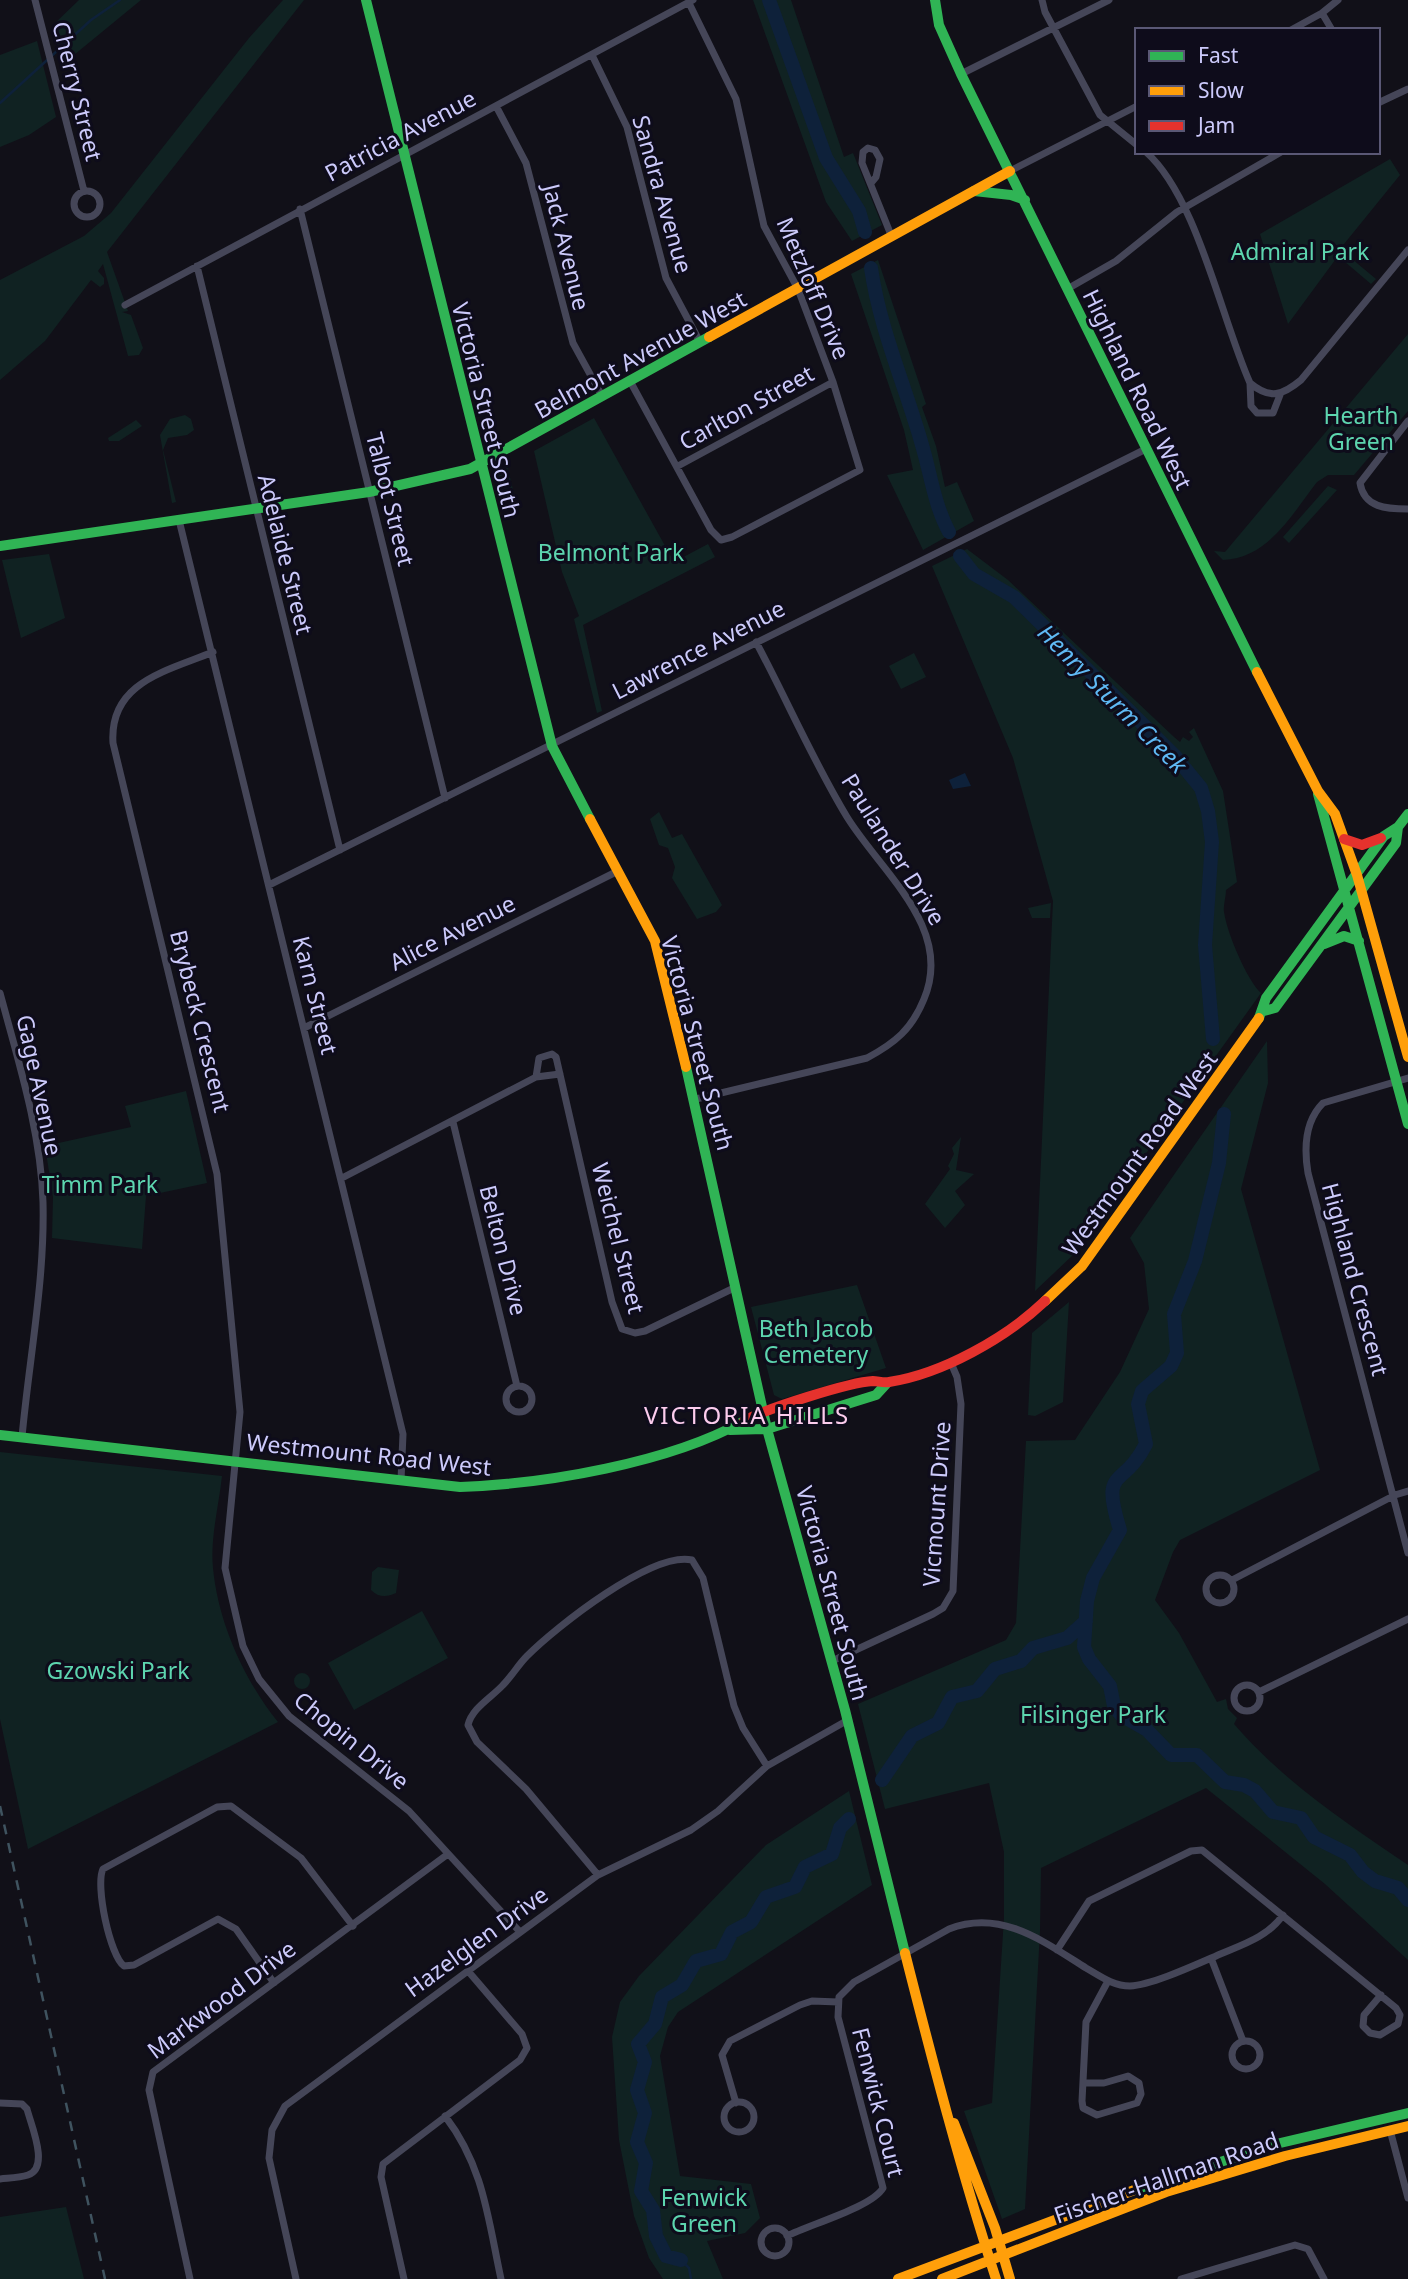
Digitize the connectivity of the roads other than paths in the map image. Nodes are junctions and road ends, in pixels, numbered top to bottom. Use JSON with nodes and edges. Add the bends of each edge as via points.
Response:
{"nodes":[{"id":1,"x":35,"y":0,"type":"edge"},
{"id":2,"x":366,"y":0,"type":"edge"},
{"id":3,"x":935,"y":0,"type":"edge"},
{"id":4,"x":1042,"y":0,"type":"edge"},
{"id":5,"x":1109,"y":0,"type":"edge"},
{"id":6,"x":1338,"y":0,"type":"edge"},
{"id":7,"x":691,"y":2,"type":"edge"},
{"id":8,"x":1322,"y":13,"type":"junction"},
{"id":9,"x":1055,"y":28,"type":"junction"},
{"id":10,"x":1295,"y":28,"type":"edge"},
{"id":11,"x":1331,"y":28,"type":"edge"},
{"id":12,"x":592,"y":54,"type":"junction"},
{"id":13,"x":961,"y":74,"type":"junction"},
{"id":14,"x":1407,"y":88,"type":"edge"},
{"id":15,"x":1380,"y":102,"type":"edge"},
{"id":16,"x":496,"y":106,"type":"junction"},
{"id":17,"x":1135,"y":107,"type":"edge"},
{"id":18,"x":1107,"y":121,"type":"junction"},
{"id":19,"x":1135,"y":143,"type":"edge"},
{"id":20,"x":1148,"y":154,"type":"edge"},
{"id":21,"x":1278,"y":154,"type":"edge"},
{"id":22,"x":405,"y":156,"type":"junction"},
{"id":23,"x":1010,"y":171,"type":"junction"},
{"id":24,"x":871,"y":183,"type":"dead end"},
{"id":25,"x":84,"y":191,"type":"dead end"},
{"id":26,"x":973,"y":191,"type":"junction"},
{"id":27,"x":1025,"y":200,"type":"junction"},
{"id":28,"x":1185,"y":207,"type":"junction"},
{"id":29,"x":300,"y":209,"type":"junction"},
{"id":30,"x":891,"y":235,"type":"junction"},
{"id":31,"x":1408,"y":250,"type":"edge"},
{"id":32,"x":197,"y":267,"type":"junction"},
{"id":33,"x":1069,"y":288,"type":"junction"},
{"id":34,"x":798,"y":289,"type":"junction"},
{"id":35,"x":125,"y":305,"type":"dead end"},
{"id":36,"x":700,"y":342,"type":"junction"},
{"id":37,"x":630,"y":381,"type":"junction"},
{"id":38,"x":832,"y":382,"type":"junction"},
{"id":39,"x":1250,"y":383,"type":"junction"},
{"id":40,"x":1280,"y":395,"type":"junction"},
{"id":41,"x":602,"y":396,"type":"junction"},
{"id":42,"x":1408,"y":421,"type":"edge"},
{"id":43,"x":1146,"y":449,"type":"junction"},
{"id":44,"x":481,"y":465,"type":"junction"},
{"id":45,"x":678,"y":466,"type":"junction"},
{"id":46,"x":369,"y":492,"type":"junction"},
{"id":47,"x":255,"y":509,"type":"junction"},
{"id":48,"x":1408,"y":509,"type":"edge"},
{"id":49,"x":178,"y":520,"type":"junction"},
{"id":50,"x":0,"y":545,"type":"edge"},
{"id":51,"x":756,"y":642,"type":"junction"},
{"id":52,"x":213,"y":652,"type":"junction"},
{"id":53,"x":552,"y":746,"type":"junction"},
{"id":54,"x":1318,"y":790,"type":"junction"},
{"id":55,"x":444,"y":798,"type":"junction"},
{"id":56,"x":1408,"y":814,"type":"edge"},
{"id":57,"x":1398,"y":827,"type":"junction"},
{"id":58,"x":1384,"y":836,"type":"junction"},
{"id":59,"x":1344,"y":839,"type":"junction"},
{"id":60,"x":341,"y":850,"type":"junction"},
{"id":61,"x":618,"y":871,"type":"junction"},
{"id":62,"x":1357,"y":875,"type":"junction"},
{"id":63,"x":268,"y":885,"type":"junction"},
{"id":64,"x":1346,"y":890,"type":"junction"},
{"id":65,"x":1361,"y":891,"type":"junction"},
{"id":66,"x":1349,"y":905,"type":"junction"},
{"id":67,"x":1359,"y":941,"type":"junction"},
{"id":68,"x":1320,"y":946,"type":"junction"},
{"id":69,"x":0,"y":993,"type":"edge"},
{"id":70,"x":1264,"y":1011,"type":"junction"},
{"id":71,"x":304,"y":1028,"type":"junction"},
{"id":72,"x":1408,"y":1057,"type":"edge"},
{"id":73,"x":560,"y":1074,"type":"junction"},
{"id":74,"x":536,"y":1077,"type":"junction"},
{"id":75,"x":1403,"y":1079,"type":"edge"},
{"id":76,"x":696,"y":1100,"type":"junction"},
{"id":77,"x":453,"y":1122,"type":"junction"},
{"id":78,"x":1408,"y":1124,"type":"edge"},
{"id":79,"x":342,"y":1178,"type":"junction"},
{"id":80,"x":736,"y":1287,"type":"junction"},
{"id":81,"x":951,"y":1363,"type":"junction"},
{"id":82,"x":887,"y":1383,"type":"junction"},
{"id":83,"x":517,"y":1387,"type":"dead end"},
{"id":84,"x":763,"y":1412,"type":"junction"},
{"id":85,"x":767,"y":1429,"type":"junction"},
{"id":86,"x":729,"y":1430,"type":"junction"},
{"id":87,"x":0,"y":1435,"type":"edge"},
{"id":88,"x":22,"y":1437,"type":"junction"},
{"id":89,"x":235,"y":1460,"type":"junction"},
{"id":90,"x":401,"y":1480,"type":"junction"},
{"id":91,"x":1408,"y":1491,"type":"edge"},
{"id":92,"x":1395,"y":1495,"type":"junction"},
{"id":93,"x":1408,"y":1553,"type":"edge"},
{"id":94,"x":1231,"y":1580,"type":"junction"},
{"id":95,"x":1408,"y":1619,"type":"edge"},
{"id":96,"x":832,"y":1661,"type":"junction"},
{"id":97,"x":1259,"y":1692,"type":"dead end"},
{"id":98,"x":848,"y":1720,"type":"junction"},
{"id":99,"x":767,"y":1766,"type":"junction"},
{"id":100,"x":448,"y":1854,"type":"junction"},
{"id":101,"x":598,"y":1875,"type":"junction"},
{"id":102,"x":1283,"y":1915,"type":"junction"},
{"id":103,"x":353,"y":1926,"type":"junction"},
{"id":104,"x":520,"y":1932,"type":"junction"},
{"id":105,"x":1057,"y":1950,"type":"junction"},
{"id":106,"x":905,"y":1952,"type":"junction"},
{"id":107,"x":1211,"y":1958,"type":"junction"},
{"id":108,"x":468,"y":1971,"type":"junction"},
{"id":109,"x":1108,"y":1981,"type":"junction"},
{"id":110,"x":274,"y":1983,"type":"junction"},
{"id":111,"x":1381,"y":1995,"type":"junction"},
{"id":112,"x":838,"y":2002,"type":"junction"},
{"id":113,"x":1243,"y":2040,"type":"junction"},
{"id":114,"x":1083,"y":2083,"type":"junction"},
{"id":115,"x":0,"y":2103,"type":"edge"},
{"id":116,"x":736,"y":2103,"type":"junction"},
{"id":117,"x":949,"y":2113,"type":"junction"},
{"id":118,"x":1408,"y":2113,"type":"edge"},
{"id":119,"x":445,"y":2116,"type":"junction"},
{"id":120,"x":1408,"y":2126,"type":"edge"},
{"id":121,"x":1390,"y":2130,"type":"junction"},
{"id":122,"x":0,"y":2179,"type":"edge"},
{"id":123,"x":1408,"y":2198,"type":"edge"},
{"id":124,"x":787,"y":2236,"type":"dead end"},
{"id":125,"x":999,"y":2239,"type":"junction"},
{"id":126,"x":986,"y":2244,"type":"junction"},
{"id":127,"x":1003,"y":2255,"type":"junction"},
{"id":128,"x":991,"y":2260,"type":"junction"},
{"id":129,"x":190,"y":2279,"type":"edge"},
{"id":130,"x":296,"y":2279,"type":"edge"},
{"id":131,"x":404,"y":2279,"type":"edge"},
{"id":132,"x":501,"y":2279,"type":"edge"},
{"id":133,"x":898,"y":2279,"type":"edge"},
{"id":134,"x":942,"y":2279,"type":"edge"},
{"id":135,"x":996,"y":2279,"type":"edge"},
{"id":136,"x":1010,"y":2279,"type":"edge"},
{"id":137,"x":1181,"y":2279,"type":"edge"},
{"id":138,"x":1324,"y":2279,"type":"edge"}],
"edges":[{"from":1,"to":25,"type":"street","name":"Cherry Street"},
{"from":2,"to":22,"type":"main road","name":"Victoria Street South"},
{"from":3,"to":13,"type":"main road","name":"Highland Road West","via":[[939,25]]},
{"from":4,"to":9,"type":"street"},
{"from":5,"to":9,"type":"street"},
{"from":6,"to":8,"type":"street"},
{"from":7,"to":12,"type":"street","name":"Patricia Avenue"},
{"from":7,"to":34,"type":"street","name":"Metzloff Drive","via":[[736,99],[764,226]]},
{"from":8,"to":10,"type":"street"},
{"from":8,"to":11,"type":"street"},
{"from":9,"to":13,"type":"street"},
{"from":9,"to":18,"type":"street","via":[[1097,111]]},
{"from":12,"to":16,"type":"street","name":"Patricia Avenue"},
{"from":12,"to":36,"type":"street","name":"Sandra Avenue","via":[[627,127],[666,278]]},
{"from":13,"to":23,"type":"main road","name":"Highland Road West"},
{"from":14,"to":15,"type":"street"},
{"from":16,"to":22,"type":"street","name":"Patricia Avenue"},
{"from":16,"to":41,"type":"street","name":"Jack Avenue","via":[[526,163],[573,343]]},
{"from":17,"to":18,"type":"street","name":"Belmont Avenue West"},
{"from":18,"to":19,"type":"street"},
{"from":18,"to":23,"type":"street","name":"Belmont Avenue West"},
{"from":20,"to":28,"type":"street","via":[[1167,175]]},
{"from":21,"to":28,"type":"street"},
{"from":22,"to":29,"type":"street","name":"Patricia Avenue"},
{"from":22,"to":44,"type":"main road","name":"Victoria Street South"},
{"from":23,"to":26,"type":"main road","name":"Belmont Avenue West"},
{"from":23,"to":27,"type":"main road","name":"Highland Road West"},
{"from":24,"to":30,"type":"street"},
{"from":26,"to":27,"type":"main road"},
{"from":26,"to":30,"type":"main road","name":"Belmont Avenue West"},
{"from":27,"to":33,"type":"main road","name":"Highland Road West"},
{"from":28,"to":33,"type":"street","via":[[1116,261]]},
{"from":28,"to":39,"type":"street"},
{"from":29,"to":32,"type":"street","name":"Patricia Avenue"},
{"from":29,"to":46,"type":"street","name":"Talbot Street"},
{"from":30,"to":34,"type":"main road","name":"Belmont Avenue West"},
{"from":31,"to":40,"type":"street","via":[[1301,380]]},
{"from":32,"to":35,"type":"street","name":"Patricia Avenue"},
{"from":32,"to":47,"type":"street","name":"Adelaide Street"},
{"from":33,"to":43,"type":"main road","name":"Highland Road West"},
{"from":34,"to":36,"type":"main road","name":"Belmont Avenue West"},
{"from":34,"to":38,"type":"street","name":"Metzloff Drive"},
{"from":36,"to":37,"type":"main road","name":"Belmont Avenue West"},
{"from":37,"to":41,"type":"main road","name":"Belmont Avenue West"},
{"from":37,"to":45,"type":"street"},
{"from":38,"to":45,"type":"street","name":"Carlton Street"},
{"from":38,"to":45,"type":"street","name":"Metzloff Drive","via":[[860,470],[721,540],[711,530]]},
{"from":39,"to":40,"type":"street"},
{"from":39,"to":40,"type":"street","via":[[1251,406],[1257,413],[1273,413]]},
{"from":41,"to":44,"type":"main road","name":"Belmont Avenue West"},
{"from":42,"to":48,"type":"street","via":[[1360,483],[1363,494],[1374,504]]},
{"from":43,"to":51,"type":"street","name":"Lawrence Avenue"},
{"from":43,"to":54,"type":"main road","name":"Highland Road West"},
{"from":44,"to":46,"type":"main road","name":"Belmont Avenue West"},
{"from":44,"to":53,"type":"main road","name":"Victoria Street South"},
{"from":46,"to":47,"type":"main road","name":"Belmont Avenue West"},
{"from":46,"to":55,"type":"street","name":"Talbot Street"},
{"from":47,"to":49,"type":"main road","name":"Belmont Avenue West"},
{"from":47,"to":60,"type":"street","name":"Adelaide Street"},
{"from":49,"to":50,"type":"main road","name":"Belmont Avenue West"},
{"from":49,"to":52,"type":"street","name":"Karn Street"},
{"from":51,"to":53,"type":"street","name":"Lawrence Avenue"},
{"from":51,"to":76,"type":"street","name":"Paulander Drive","via":[[846,816],[926,930],[932,969],[919,1011],[892,1045],[867,1058]]},
{"from":52,"to":63,"type":"street","name":"Karn Street"},
{"from":52,"to":89,"type":"street","name":"Brybeck Crescent","via":[[138,685],[122,699],[112,728],[217,1174],[240,1412]]},
{"from":53,"to":55,"type":"street","name":"Lawrence Avenue"},
{"from":53,"to":61,"type":"main road","name":"Victoria Street South"},
{"from":54,"to":59,"type":"main road","name":"Highland Road West","via":[[1335,814]]},
{"from":54,"to":64,"type":"main road","name":"Highland Road West"},
{"from":55,"to":60,"type":"street","name":"Lawrence Avenue"},
{"from":56,"to":57,"type":"main road","name":"Westmount Road West"},
{"from":57,"to":58,"type":"main road","name":"Westmount Road West"},
{"from":57,"to":65,"type":"main road","name":"Westmount Road West","via":[[1396,843]]},
{"from":58,"to":59,"type":"main road","via":[[1362,845]]},
{"from":58,"to":62,"type":"main road","name":"Westmount Road West"},
{"from":59,"to":62,"type":"main road","name":"Highland Road West"},
{"from":60,"to":63,"type":"street","name":"Lawrence Avenue"},
{"from":61,"to":71,"type":"street","name":"Alice Avenue"},
{"from":61,"to":76,"type":"main road","name":"Victoria Street South","via":[[658,950]]},
{"from":62,"to":64,"type":"main road","name":"Westmount Road West"},
{"from":62,"to":65,"type":"main road","name":"Highland Road West"},
{"from":63,"to":71,"type":"street","name":"Karn Street"},
{"from":64,"to":66,"type":"main road","name":"Highland Road West"},
{"from":64,"to":70,"type":"main road","name":"Westmount Road West","via":[[1266,998]]},
{"from":65,"to":66,"type":"main road","name":"Westmount Road West"},
{"from":65,"to":72,"type":"main road","name":"Highland Road West"},
{"from":66,"to":67,"type":"main road","name":"Highland Road West"},
{"from":66,"to":68,"type":"main road","name":"Westmount Road West"},
{"from":67,"to":68,"type":"main road","via":[[1345,936]]},
{"from":67,"to":75,"type":"main road","name":"Highland Road West"},
{"from":68,"to":70,"type":"main road","name":"Westmount Road West","via":[[1275,1008]]},
{"from":69,"to":88,"type":"street","name":"Gage Avenue","via":[[34,1130],[43,1200]]},
{"from":70,"to":81,"type":"main road","name":"Westmount Road West","via":[[1082,1266],[999,1337]]},
{"from":71,"to":79,"type":"street","name":"Karn Street"},
{"from":73,"to":74,"type":"street"},
{"from":73,"to":74,"type":"street","via":[[556,1057],[547,1054],[536,1064]]},
{"from":73,"to":80,"type":"street","name":"Weichel Street","via":[[622,1329],[645,1331]]},
{"from":74,"to":77,"type":"street"},
{"from":75,"to":78,"type":"main road","name":"Highland Road West"},
{"from":75,"to":92,"type":"street","name":"Highland Crescent","via":[[1323,1103],[1305,1145],[1308,1172]]},
{"from":76,"to":80,"type":"main road","name":"Victoria Street South"},
{"from":77,"to":79,"type":"street"},
{"from":77,"to":83,"type":"street","name":"Belton Drive"},
{"from":79,"to":90,"type":"street","name":"Karn Street","via":[[403,1434]]},
{"from":80,"to":84,"type":"main road","name":"Victoria Street South"},
{"from":81,"to":82,"type":"main road","name":"Westmount Road West"},
{"from":81,"to":96,"type":"street","name":"Vicmount Drive","via":[[961,1404],[953,1591],[933,1615]]},
{"from":82,"to":84,"type":"main road","name":"Westmount Road West","via":[[872,1381]]},
{"from":82,"to":85,"type":"main road","name":"Westmount Road West","via":[[876,1395]]},
{"from":84,"to":85,"type":"main road","name":"Victoria Street South"},
{"from":84,"to":86,"type":"main road","name":"Westmount Road West"},
{"from":85,"to":86,"type":"main road","name":"Westmount Road West"},
{"from":85,"to":96,"type":"main road","name":"Victoria Street South"},
{"from":86,"to":90,"type":"main road","name":"Westmount Road West","via":[[557,1479],[508,1487]]},
{"from":87,"to":88,"type":"main road","name":"Westmount Road West"},
{"from":88,"to":89,"type":"main road","name":"Westmount Road West"},
{"from":89,"to":90,"type":"main road","name":"Westmount Road West"},
{"from":89,"to":100,"type":"street","name":"Chopin Drive","via":[[225,1568],[243,1646],[259,1679],[289,1716],[385,1790]]},
{"from":91,"to":92,"type":"street"},
{"from":92,"to":93,"type":"street","name":"Highland Crescent"},
{"from":92,"to":94,"type":"street"},
{"from":94,"to":94,"type":"street","via":[[1214,1576],[1206,1586],[1209,1598],[1218,1603],[1228,1601],[1234,1591]]},
{"from":95,"to":97,"type":"street"},
{"from":96,"to":98,"type":"main road","name":"Victoria Street South"},
{"from":98,"to":99,"type":"street","name":"Hazelglen Drive"},
{"from":98,"to":106,"type":"main road","name":"Victoria Street South"},
{"from":99,"to":101,"type":"street","name":"Hazelglen Drive","via":[[691,1830]]},
{"from":99,"to":101,"type":"street","via":[[734,1706],[703,1578],[692,1560],[671,1560],[607,1593],[526,1658],[470,1717],[468,1725],[477,1742],[526,1789]]},
{"from":100,"to":103,"type":"street","name":"Markwood Drive"},
{"from":100,"to":104,"type":"street","name":"Chopin Drive"},
{"from":101,"to":104,"type":"street","name":"Hazelglen Drive"},
{"from":102,"to":105,"type":"street","via":[[1207,1853],[1197,1850],[1089,1901]]},
{"from":102,"to":107,"type":"street","via":[[1266,1933]]},
{"from":102,"to":111,"type":"street"},
{"from":103,"to":110,"type":"street","name":"Markwood Drive"},
{"from":103,"to":110,"type":"street","via":[[301,1857],[231,1806],[218,1807],[103,1869],[99,1882],[114,1953],[124,1966],[134,1965],[218,1919],[236,1929]]},
{"from":104,"to":108,"type":"street","name":"Hazelglen Drive"},
{"from":105,"to":106,"type":"street","name":"Fenwick Court","via":[[1002,1923],[977,1921],[949,1929]]},
{"from":105,"to":109,"type":"street","name":"Fenwick Court"},
{"from":106,"to":112,"type":"street","name":"Fenwick Court","via":[[855,1982]]},
{"from":106,"to":117,"type":"main road","name":"Victoria Street South"},
{"from":107,"to":109,"type":"street","via":[[1139,1984]]},
{"from":107,"to":113,"type":"street"},
{"from":108,"to":119,"type":"street","via":[[522,2034],[527,2048],[520,2060]]},
{"from":108,"to":130,"type":"street","name":"Hazelglen Drive","via":[[276,2116],[269,2158]]},
{"from":109,"to":114,"type":"street","via":[[1086,2022]]},
{"from":110,"to":129,"type":"street","name":"Markwood Drive","via":[[161,2063],[150,2079]]},
{"from":111,"to":111,"type":"street","via":[[1364,2015],[1363,2026],[1380,2035],[1398,2024],[1400,2015]]},
{"from":112,"to":116,"type":"street","via":[[812,2001],[730,2041],[722,2055]]},
{"from":112,"to":124,"type":"street","name":"Fenwick Court","via":[[838,2017],[883,2188],[873,2201]]},
{"from":113,"to":113,"type":"street","via":[[1234,2046],[1231,2057],[1239,2067],[1250,2069],[1258,2062],[1260,2051],[1255,2043]]},
{"from":114,"to":114,"type":"street","via":[[1082,2101],[1090,2114],[1137,2103],[1140,2094],[1139,2083],[1128,2076]]},
{"from":115,"to":122,"type":"street","via":[[22,2104],[27,2109],[39,2160],[29,2175]]},
{"from":116,"to":116,"type":"street","via":[[726,2110],[726,2123],[733,2131],[746,2130],[753,2123],[752,2111]]},
{"from":117,"to":125,"type":"main road","name":"Victoria Street South"},
{"from":117,"to":126,"type":"main road","name":"Victoria Street South","via":[[955,2151]]},
{"from":118,"to":125,"type":"main road","name":"Fischer-Hallman Road","via":[[1250,2152]]},
{"from":119,"to":131,"type":"street","via":[[387,2158],[380,2170]]},
{"from":119,"to":132,"type":"street","via":[[465,2144],[478,2174]]},
{"from":120,"to":121,"type":"main road","name":"Fischer-Hallman Road"},
{"from":121,"to":123,"type":"street"},
{"from":121,"to":127,"type":"main road","name":"Fischer-Hallman Road","via":[[1166,2193]]},
{"from":125,"to":126,"type":"main road","name":"Fischer-Hallman Road"},
{"from":125,"to":127,"type":"main road","name":"Victoria Street South"},
{"from":126,"to":128,"type":"main road","name":"Victoria Street South"},
{"from":126,"to":133,"type":"main road","name":"Fischer-Hallman Road"},
{"from":127,"to":128,"type":"main road","name":"Fischer-Hallman Road"},
{"from":127,"to":136,"type":"main road","name":"Victoria Street South"},
{"from":128,"to":134,"type":"main road","name":"Fischer-Hallman Road"},
{"from":128,"to":135,"type":"main road","name":"Victoria Street South"},
{"from":137,"to":138,"type":"street","via":[[1295,2245],[1308,2249]]}]}
